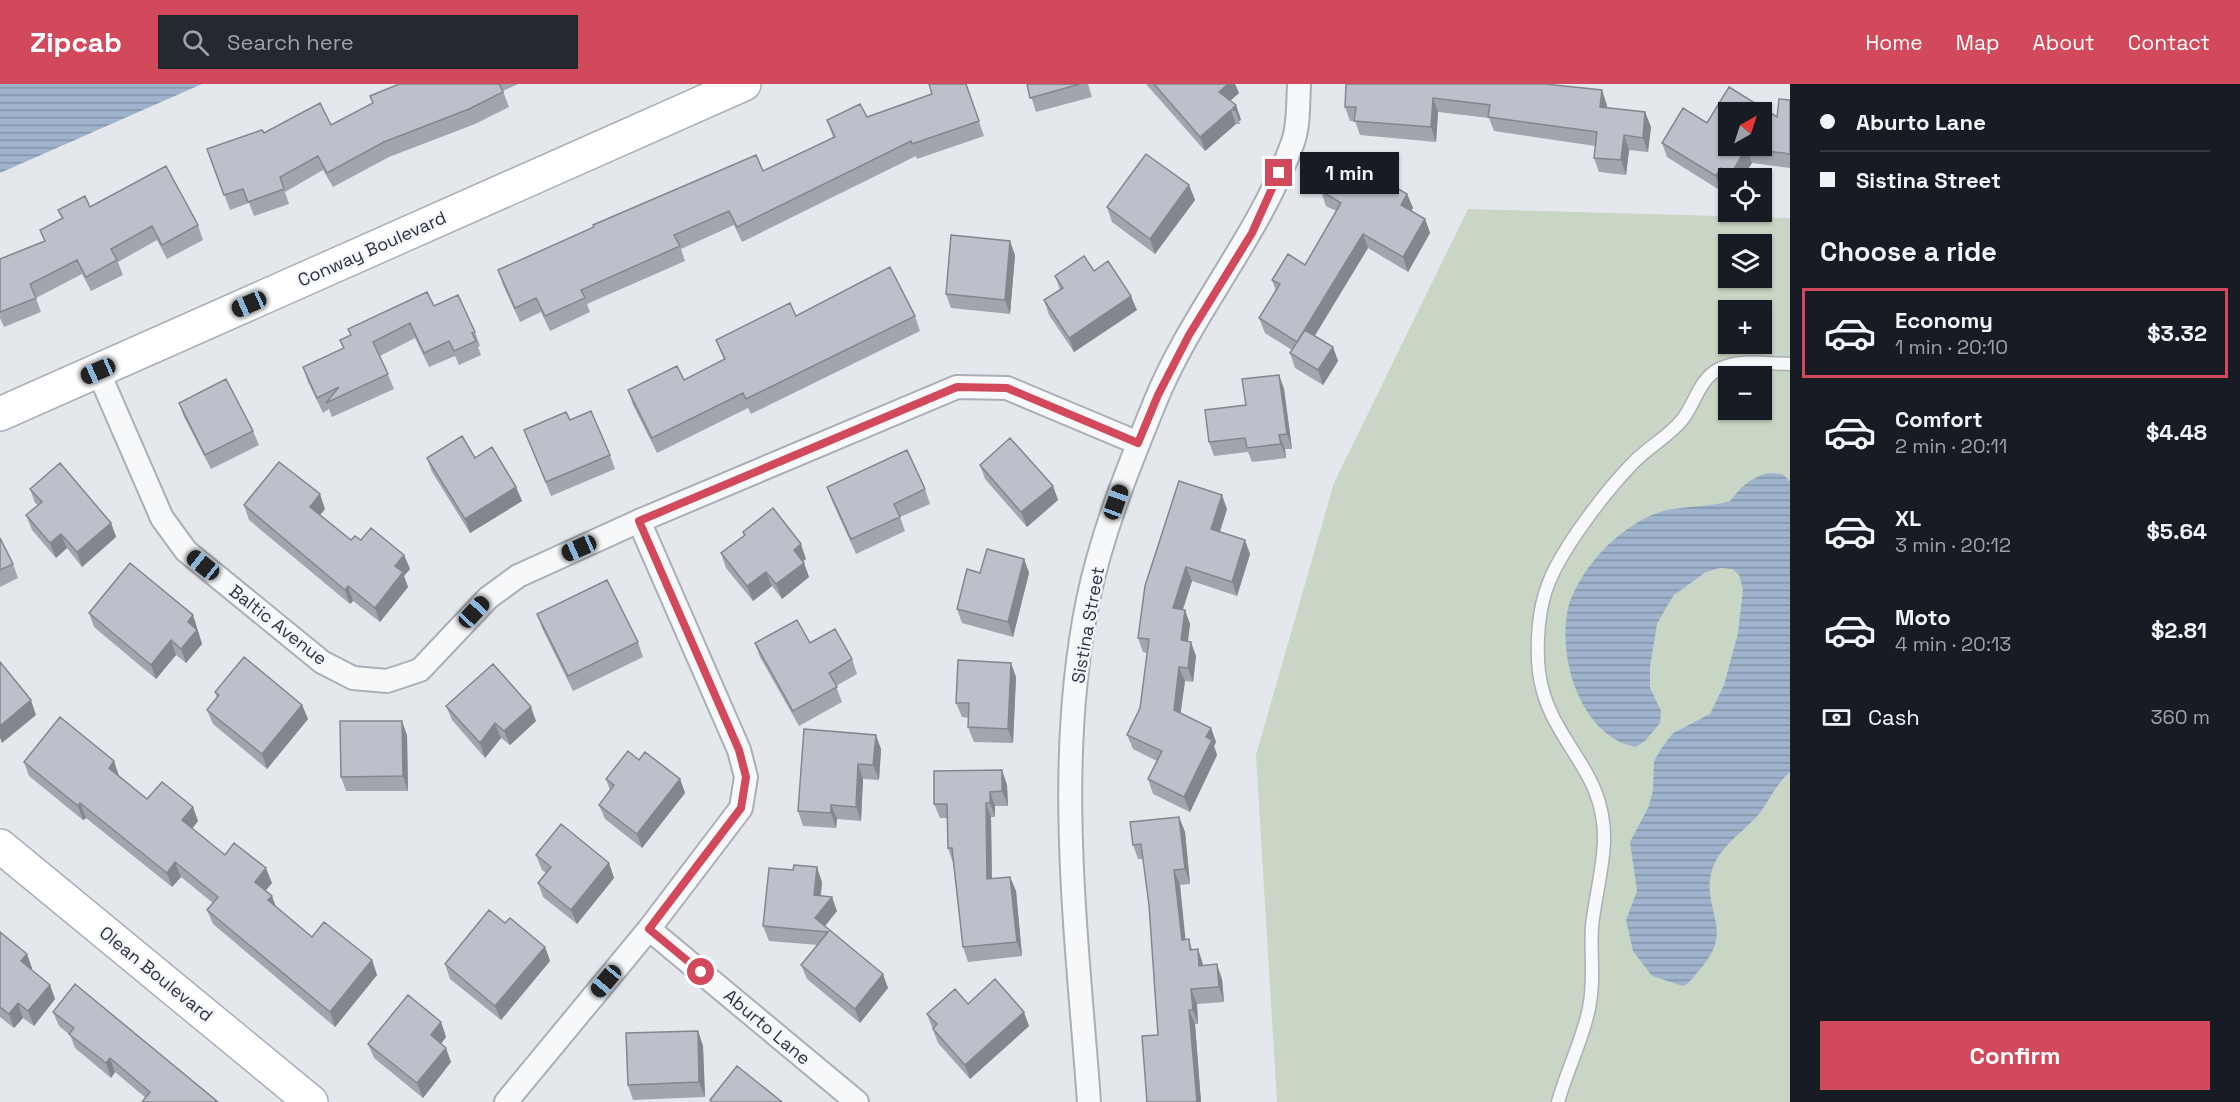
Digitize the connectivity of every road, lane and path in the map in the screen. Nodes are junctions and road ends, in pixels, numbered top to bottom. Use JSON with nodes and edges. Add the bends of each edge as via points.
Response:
{"nodes":[{"id":1,"x":744,"y":84,"type":"edge"},
{"id":2,"x":1299,"y":84,"type":"edge"},
{"id":3,"x":1790,"y":364,"type":"edge"},
{"id":4,"x":98,"y":371,"type":"junction"},
{"id":5,"x":0,"y":414,"type":"edge"},
{"id":6,"x":1138,"y":443,"type":"junction"},
{"id":7,"x":639,"y":521,"type":"junction"},
{"id":8,"x":0,"y":846,"type":"edge"},
{"id":9,"x":649,"y":929,"type":"junction"},
{"id":10,"x":311,"y":1102,"type":"edge"},
{"id":11,"x":506,"y":1102,"type":"edge"},
{"id":12,"x":857,"y":1102,"type":"edge"},
{"id":13,"x":1089,"y":1102,"type":"edge"},
{"id":14,"x":1558,"y":1102,"type":"edge"}],
"edges":[{"from":1,"to":4,"type":"street","name":"Conway Boulevard"},
{"from":2,"to":6,"type":"street","name":"Sistina Street","via":[[1294,140],[1257,222],[1189,335]]},
{"from":3,"to":14,"type":"lane","via":[[1744,361],[1717,370],[1701,386],[1684,418],[1632,464],[1603,499],[1564,553],[1548,583],[1540,615],[1539,670],[1544,702],[1560,734],[1589,774],[1602,807],[1604,842],[1592,928],[1589,1010]]},
{"from":4,"to":5,"type":"street","name":"Conway Boulevard"},
{"from":4,"to":7,"type":"street","name":"Baltic Avenue","via":[[162,518],[186,551],[322,662],[353,678],[387,681],[420,670],[488,598],[518,576]]},
{"from":6,"to":7,"type":"street","name":"Baltic Avenue","via":[[1007,388],[957,387]]},
{"from":6,"to":13,"type":"street","name":"Sistina Street","via":[[1109,522],[1088,600],[1071,742],[1072,865]]},
{"from":7,"to":9,"type":"street","via":[[739,750],[746,777],[741,808]]},
{"from":8,"to":10,"type":"street","name":"Olean Boulevard"},
{"from":9,"to":11,"type":"street"},
{"from":9,"to":12,"type":"street","name":"Aburto Lane"}]}
